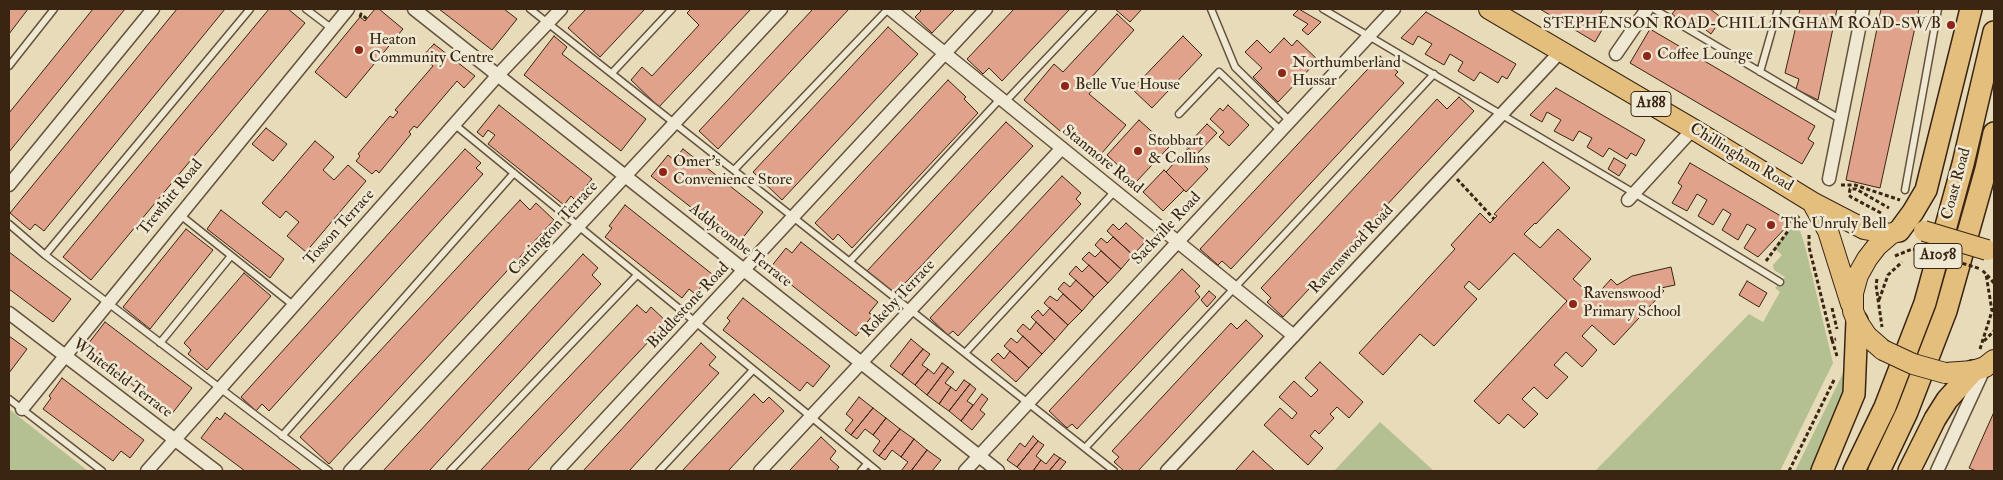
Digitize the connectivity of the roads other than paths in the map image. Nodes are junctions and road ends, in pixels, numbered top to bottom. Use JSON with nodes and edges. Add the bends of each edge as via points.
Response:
{"nodes":[{"id":1,"x":54,"y":9,"type":"edge"},
{"id":2,"x":153,"y":9,"type":"edge"},
{"id":3,"x":250,"y":9,"type":"edge"},
{"id":4,"x":306,"y":9,"type":"edge"},
{"id":5,"x":348,"y":9,"type":"edge"},
{"id":6,"x":414,"y":9,"type":"edge"},
{"id":7,"x":530,"y":9,"type":"edge"},
{"id":8,"x":561,"y":9,"type":"edge"},
{"id":9,"x":672,"y":9,"type":"edge"},
{"id":10,"x":781,"y":9,"type":"edge"},
{"id":11,"x":889,"y":9,"type":"edge"},
{"id":12,"x":986,"y":9,"type":"edge"},
{"id":13,"x":1093,"y":9,"type":"edge"},
{"id":14,"x":1211,"y":9,"type":"edge"},
{"id":15,"x":1323,"y":9,"type":"edge"},
{"id":16,"x":1394,"y":9,"type":"edge"},
{"id":17,"x":1489,"y":9,"type":"edge"},
{"id":18,"x":1647,"y":9,"type":"edge"},
{"id":19,"x":1654,"y":9,"type":"edge"},
{"id":20,"x":1778,"y":9,"type":"edge"},
{"id":21,"x":1863,"y":9,"type":"edge"},
{"id":22,"x":1938,"y":9,"type":"edge"},
{"id":23,"x":1971,"y":9,"type":"edge"},
{"id":24,"x":548,"y":22,"type":"junction"},
{"id":25,"x":331,"y":28,"type":"junction"},
{"id":26,"x":1994,"y":32,"type":"edge"},
{"id":27,"x":1369,"y":36,"type":"junction"},
{"id":28,"x":1562,"y":51,"type":"junction"},
{"id":29,"x":945,"y":53,"type":"junction"},
{"id":30,"x":1616,"y":54,"type":"dead end"},
{"id":31,"x":9,"y":66,"type":"edge"},
{"id":32,"x":1760,"y":72,"type":"junction"},
{"id":33,"x":612,"y":73,"type":"junction"},
{"id":34,"x":1434,"y":74,"type":"junction"},
{"id":35,"x":498,"y":75,"type":"junction"},
{"id":36,"x":1003,"y":100,"type":"junction"},
{"id":37,"x":1179,"y":114,"type":"dead end"},
{"id":38,"x":1502,"y":114,"type":"junction"},
{"id":39,"x":1840,"y":119,"type":"junction"},
{"id":40,"x":1290,"y":121,"type":"junction"},
{"id":41,"x":674,"y":123,"type":"junction"},
{"id":42,"x":454,"y":124,"type":"junction"},
{"id":43,"x":1694,"y":129,"type":"junction"},
{"id":44,"x":1281,"y":131,"type":"junction"},
{"id":45,"x":1994,"y":133,"type":"edge"},
{"id":46,"x":1062,"y":148,"type":"junction"},
{"id":47,"x":734,"y":170,"type":"junction"},
{"id":48,"x":514,"y":173,"type":"junction"},
{"id":49,"x":625,"y":176,"type":"junction"},
{"id":50,"x":1829,"y":179,"type":"road end"},
{"id":51,"x":9,"y":185,"type":"edge"},
{"id":52,"x":1905,"y":190,"type":"dead end"},
{"id":53,"x":1115,"y":191,"type":"junction"},
{"id":54,"x":1631,"y":196,"type":"junction"},
{"id":55,"x":1809,"y":200,"type":"junction"},
{"id":56,"x":179,"y":214,"type":"junction"},
{"id":57,"x":793,"y":217,"type":"junction"},
{"id":58,"x":9,"y":224,"type":"edge"},
{"id":59,"x":578,"y":226,"type":"junction"},
{"id":60,"x":1892,"y":227,"type":"junction"},
{"id":61,"x":1177,"y":241,"type":"junction"},
{"id":62,"x":45,"y":255,"type":"junction"},
{"id":63,"x":231,"y":256,"type":"junction"},
{"id":64,"x":1988,"y":258,"type":"edge"},
{"id":65,"x":850,"y":262,"type":"junction"},
{"id":66,"x":744,"y":270,"type":"junction"},
{"id":67,"x":637,"y":275,"type":"junction"},
{"id":68,"x":1780,"y":282,"type":"dead end"},
{"id":69,"x":1234,"y":287,"type":"junction"},
{"id":70,"x":107,"y":302,"type":"junction"},
{"id":71,"x":293,"y":305,"type":"junction"},
{"id":72,"x":912,"y":310,"type":"junction"},
{"id":73,"x":9,"y":313,"type":"edge"},
{"id":74,"x":1855,"y":316,"type":"junction"},
{"id":75,"x":695,"y":322,"type":"junction"},
{"id":76,"x":1294,"y":336,"type":"junction"},
{"id":77,"x":160,"y":343,"type":"junction"},
{"id":78,"x":966,"y":353,"type":"junction"},
{"id":79,"x":64,"y":355,"type":"junction"},
{"id":80,"x":861,"y":363,"type":"junction"},
{"id":81,"x":1986,"y":363,"type":"edge"},
{"id":82,"x":753,"y":370,"type":"junction"},
{"id":83,"x":220,"y":388,"type":"junction"},
{"id":84,"x":9,"y":399,"type":"edge"},
{"id":85,"x":1028,"y":403,"type":"junction"},
{"id":86,"x":22,"y":409,"type":"junction"},
{"id":87,"x":810,"y":417,"type":"junction"},
{"id":88,"x":282,"y":436,"type":"junction"},
{"id":89,"x":174,"y":439,"type":"junction"},
{"id":90,"x":1085,"y":448,"type":"junction"},
{"id":91,"x":979,"y":456,"type":"junction"},
{"id":92,"x":867,"y":464,"type":"junction"},
{"id":93,"x":1169,"y":470,"type":"edge"},
{"id":94,"x":102,"y":471,"type":"edge"},
{"id":95,"x":147,"y":471,"type":"edge"},
{"id":96,"x":216,"y":471,"type":"edge"},
{"id":97,"x":330,"y":471,"type":"edge"},
{"id":98,"x":350,"y":471,"type":"edge"},
{"id":99,"x":450,"y":471,"type":"edge"},
{"id":100,"x":558,"y":471,"type":"edge"},
{"id":101,"x":659,"y":471,"type":"edge"},
{"id":102,"x":760,"y":471,"type":"edge"},
{"id":103,"x":860,"y":471,"type":"edge"},
{"id":104,"x":877,"y":471,"type":"edge"},
{"id":105,"x":965,"y":471,"type":"edge"},
{"id":106,"x":998,"y":471,"type":"edge"},
{"id":107,"x":1114,"y":471,"type":"edge"},
{"id":108,"x":1822,"y":471,"type":"edge"},
{"id":109,"x":1854,"y":471,"type":"edge"},
{"id":110,"x":1879,"y":471,"type":"edge"},
{"id":111,"x":1909,"y":471,"type":"edge"},
{"id":112,"x":1937,"y":471,"type":"edge"}],
"edges":[{"from":1,"to":31,"type":"lane"},
{"from":2,"to":51,"type":"street"},
{"from":3,"to":62,"type":"lane"},
{"from":4,"to":25,"type":"lane"},
{"from":5,"to":25,"type":"street","name":"Trewhitt Road"},
{"from":6,"to":35,"type":"street","name":"Addycombe Terrace"},
{"from":7,"to":24,"type":"lane"},
{"from":8,"to":24,"type":"street","name":"Tosson Terrace"},
{"from":9,"to":33,"type":"lane"},
{"from":10,"to":41,"type":"street","name":"Cartington Terrace"},
{"from":11,"to":29,"type":"street","name":"Stanmore Road"},
{"from":11,"to":47,"type":"lane"},
{"from":12,"to":29,"type":"street","name":"Biddlestone Road"},
{"from":13,"to":36,"type":"lane"},
{"from":14,"to":40,"type":"lane","via":[[1236,67]]},
{"from":15,"to":27,"type":"lane"},
{"from":16,"to":27,"type":"street","name":"Sackville Road"},
{"from":17,"to":28,"type":"main road","name":"Chillingham Road","number":"A188"},
{"from":18,"to":30,"type":"street"},
{"from":19,"to":32,"type":"lane"},
{"from":20,"to":32,"type":"lane"},
{"from":21,"to":39,"type":"street"},
{"from":22,"to":52,"type":"lane"},
{"from":23,"to":60,"type":"highway","via":[[1926,190],[1917,206]]},
{"from":24,"to":33,"type":"lane"},
{"from":24,"to":35,"type":"street","name":"Tosson Terrace"},
{"from":25,"to":56,"type":"street","name":"Trewhitt Road"},
{"from":26,"to":109,"type":"highway","name":"Coast Road","number":"A1058","via":[[1963,164],[1924,303],[1885,407]]},
{"from":27,"to":34,"type":"lane"},
{"from":27,"to":40,"type":"street","name":"Sackville Road"},
{"from":28,"to":38,"type":"street","name":"Ravenswood Road"},
{"from":28,"to":43,"type":"main road","name":"Chillingham Road","number":"A188"},
{"from":29,"to":36,"type":"street","name":"Stanmore Road"},
{"from":29,"to":57,"type":"street","name":"Biddlestone Road"},
{"from":32,"to":39,"type":"lane"},
{"from":33,"to":41,"type":"lane"},
{"from":34,"to":38,"type":"lane"},
{"from":34,"to":69,"type":"lane"},
{"from":35,"to":42,"type":"street","name":"Tosson Terrace"},
{"from":35,"to":49,"type":"street","name":"Addycombe Terrace"},
{"from":36,"to":46,"type":"street","name":"Stanmore Road"},
{"from":36,"to":65,"type":"lane"},
{"from":37,"to":44,"type":"lane","via":[[1219,72]]},
{"from":38,"to":54,"type":"lane"},
{"from":38,"to":76,"type":"street","name":"Ravenswood Road"},
{"from":39,"to":50,"type":"street"},
{"from":40,"to":44,"type":"street","name":"Sackville Road"},
{"from":41,"to":47,"type":"lane"},
{"from":41,"to":49,"type":"street","name":"Cartington Terrace"},
{"from":42,"to":48,"type":"lane"},
{"from":42,"to":71,"type":"street","name":"Tosson Terrace"},
{"from":43,"to":54,"type":"street"},
{"from":43,"to":55,"type":"main road","name":"Chillingham Road","number":"A188"},
{"from":44,"to":61,"type":"street","name":"Sackville Road"},
{"from":45,"to":110,"type":"highway","name":"Coast Road","number":"A1058","via":[[1946,311],[1907,412]]},
{"from":46,"to":53,"type":"street","name":"Stanmore Road"},
{"from":46,"to":72,"type":"street","name":"Rokeby Terrace"},
{"from":47,"to":57,"type":"lane"},
{"from":48,"to":59,"type":"lane"},
{"from":48,"to":88,"type":"lane"},
{"from":49,"to":59,"type":"street","name":"Cartington Terrace"},
{"from":49,"to":66,"type":"street","name":"Addycombe Terrace"},
{"from":53,"to":61,"type":"street","name":"Stanmore Road"},
{"from":53,"to":78,"type":"lane"},
{"from":54,"to":68,"type":"lane"},
{"from":55,"to":60,"type":"main road","name":"Chillingham Road","number":"A188","via":[[1864,228]]},
{"from":55,"to":74,"type":"main road","name":"Chillingham Road","number":"A188","via":[[1828,231]]},
{"from":56,"to":63,"type":"lane"},
{"from":56,"to":70,"type":"street","name":"Trewhitt Road"},
{"from":57,"to":65,"type":"lane"},
{"from":57,"to":66,"type":"street","name":"Biddlestone Road"},
{"from":58,"to":62,"type":"lane"},
{"from":59,"to":67,"type":"lane"},
{"from":59,"to":98,"type":"street","name":"Cartington Terrace"},
{"from":60,"to":64,"type":"main road","name":"Chillingham Road","bridge":true,"via":[[1912,230],[1921,241]]},
{"from":60,"to":74,"type":"main road","via":[[1858,275],[1853,293]]},
{"from":61,"to":69,"type":"street","name":"Stanmore Road"},
{"from":61,"to":85,"type":"street","name":"Sackville Road"},
{"from":62,"to":70,"type":"lane"},
{"from":63,"to":71,"type":"lane"},
{"from":63,"to":77,"type":"lane"},
{"from":65,"to":72,"type":"lane"},
{"from":66,"to":75,"type":"street","name":"Biddlestone Road"},
{"from":66,"to":80,"type":"street","name":"Addycombe Terrace"},
{"from":67,"to":75,"type":"lane"},
{"from":67,"to":99,"type":"lane"},
{"from":69,"to":76,"type":"street","name":"Stanmore Road"},
{"from":69,"to":90,"type":"lane"},
{"from":70,"to":77,"type":"lane"},
{"from":70,"to":79,"type":"street","name":"Trewhitt Road"},
{"from":71,"to":83,"type":"street","name":"Tosson Terrace"},
{"from":72,"to":78,"type":"lane"},
{"from":72,"to":80,"type":"street","name":"Rokeby Terrace"},
{"from":73,"to":79,"type":"street","name":"Whitefield Terrace"},
{"from":74,"to":81,"type":"main road","name":"Chillingham Road","bridge":true,"via":[[1866,336],[1883,350],[1913,364],[1944,373]]},
{"from":74,"to":108,"type":"highway","via":[[1854,394]]},
{"from":75,"to":82,"type":"lane"},
{"from":75,"to":100,"type":"street","name":"Biddlestone Road"},
{"from":76,"to":93,"type":"street","name":"Ravenswood Road"},
{"from":77,"to":83,"type":"lane"},
{"from":78,"to":85,"type":"lane"},
{"from":79,"to":86,"type":"street","name":"Trewhitt Road"},
{"from":79,"to":89,"type":"street","name":"Whitefield Terrace"},
{"from":80,"to":87,"type":"street","name":"Rokeby Terrace"},
{"from":80,"to":91,"type":"street","name":"Addycombe Terrace"},
{"from":81,"to":111,"type":"highway","via":[[1947,400]]},
{"from":81,"to":112,"type":"street"},
{"from":82,"to":87,"type":"lane"},
{"from":82,"to":101,"type":"lane"},
{"from":83,"to":88,"type":"lane"},
{"from":83,"to":89,"type":"street","name":"Tosson Terrace"},
{"from":84,"to":86,"type":"lane"},
{"from":85,"to":90,"type":"lane"},
{"from":85,"to":91,"type":"street","name":"Sackville Road"},
{"from":86,"to":94,"type":"lane"},
{"from":87,"to":92,"type":"lane"},
{"from":87,"to":102,"type":"street","name":"Rokeby Terrace"},
{"from":88,"to":97,"type":"lane"},
{"from":89,"to":95,"type":"street","name":"Tosson Terrace"},
{"from":89,"to":96,"type":"street","name":"Whitefield Terrace"},
{"from":90,"to":107,"type":"lane"},
{"from":91,"to":105,"type":"street","name":"Sackville Road"},
{"from":91,"to":106,"type":"street","name":"Addycombe Terrace"},
{"from":92,"to":103,"type":"lane"},
{"from":92,"to":104,"type":"lane"}]}
